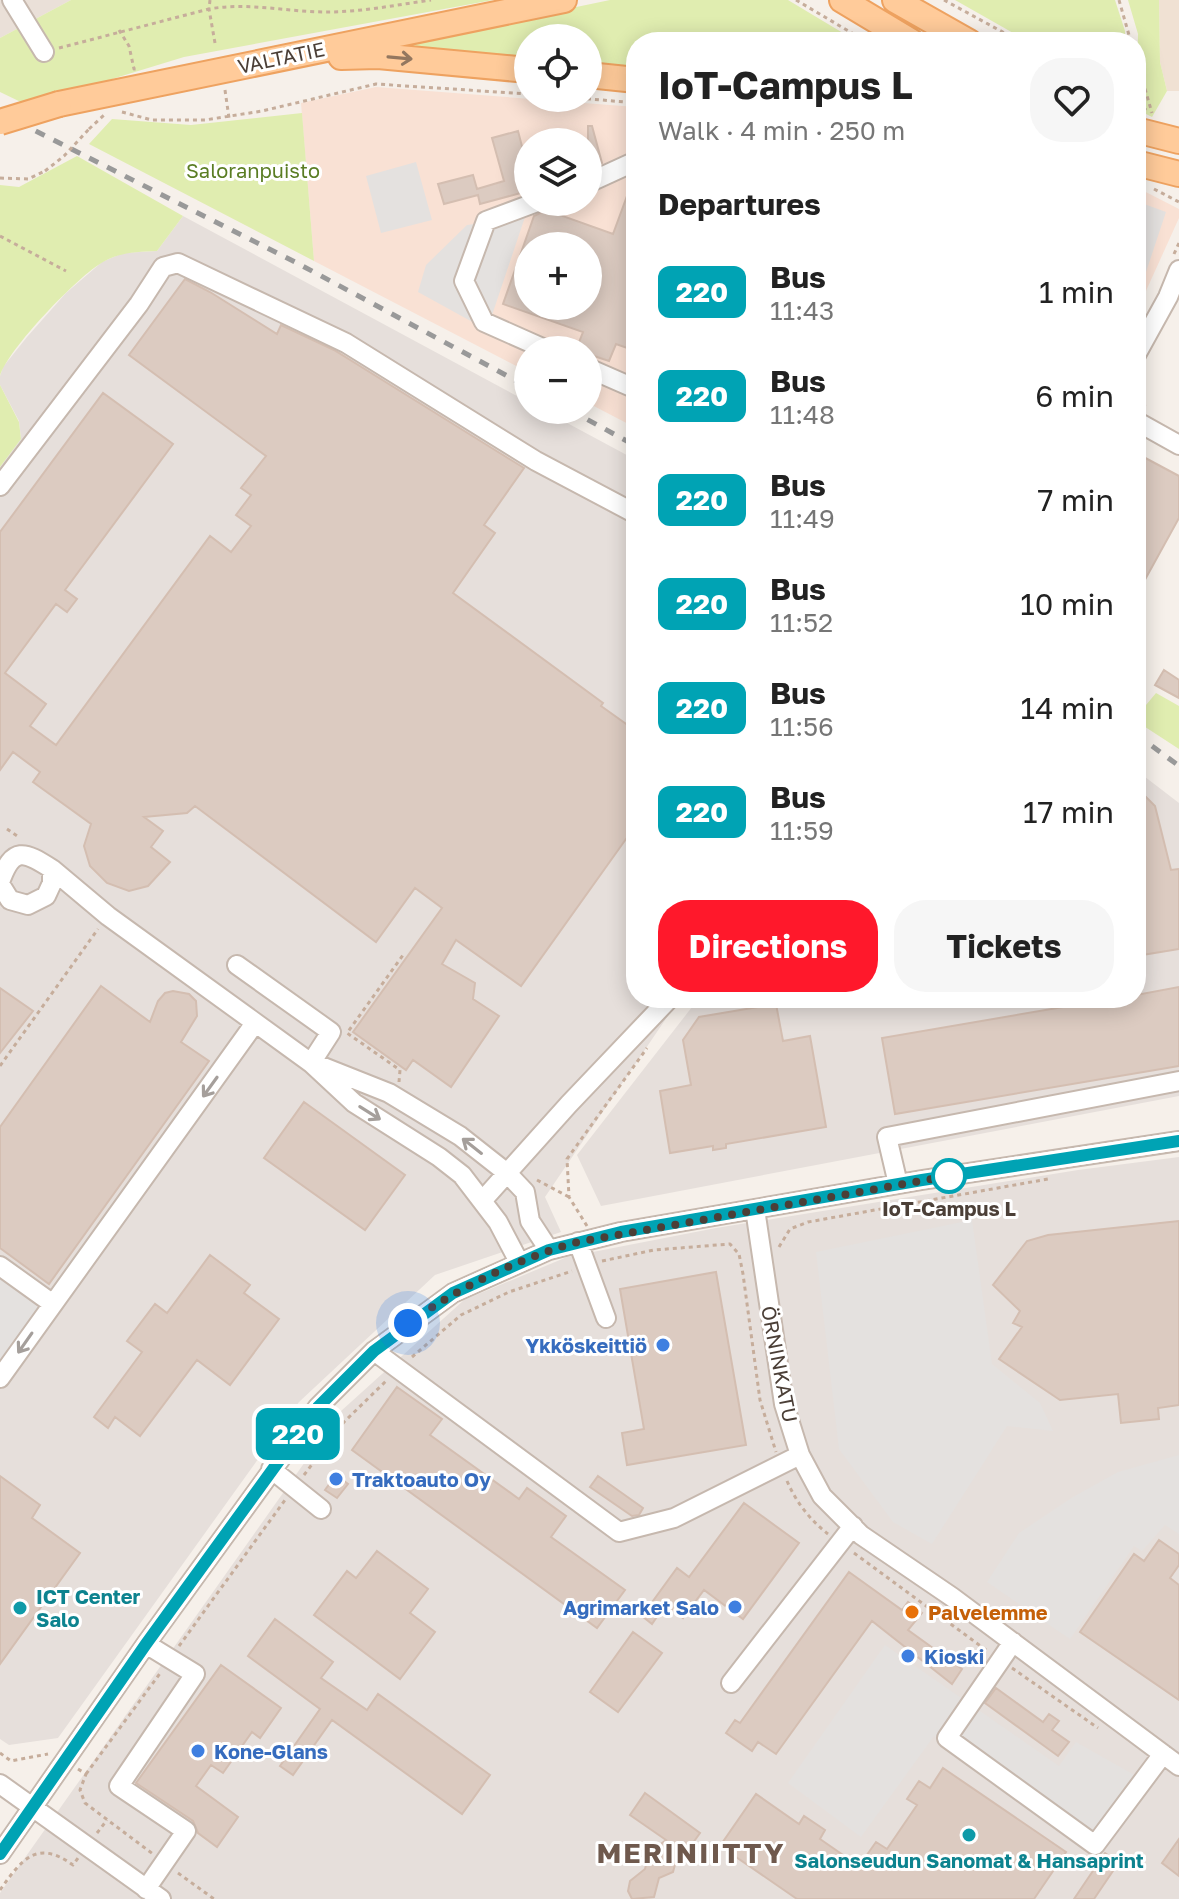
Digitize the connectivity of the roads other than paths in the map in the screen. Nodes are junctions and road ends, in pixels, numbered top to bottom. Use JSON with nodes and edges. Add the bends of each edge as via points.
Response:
{"nodes":[{"id":1,"x":12,"y":0,"type":"edge"},
{"id":2,"x":564,"y":0,"type":"edge"},
{"id":3,"x":842,"y":0,"type":"edge"},
{"id":4,"x":904,"y":6,"type":"edge"},
{"id":5,"x":895,"y":32,"type":"edge"},
{"id":6,"x":916,"y":32,"type":"edge"},
{"id":7,"x":951,"y":32,"type":"edge"},
{"id":8,"x":44,"y":52,"type":"road end"},
{"id":9,"x":266,"y":60,"type":"junction"},
{"id":10,"x":514,"y":69,"type":"edge"},
{"id":11,"x":602,"y":76,"type":"edge"},
{"id":12,"x":626,"y":79,"type":"edge"},
{"id":13,"x":0,"y":122,"type":"edge"},
{"id":14,"x":1146,"y":122,"type":"edge"},
{"id":15,"x":1179,"y":141,"type":"edge"},
{"id":16,"x":626,"y":166,"type":"edge"},
{"id":17,"x":1146,"y":166,"type":"edge"},
{"id":18,"x":1179,"y":174,"type":"edge"},
{"id":19,"x":602,"y":177,"type":"edge"},
{"id":20,"x":514,"y":211,"type":"edge"},
{"id":21,"x":1179,"y":270,"type":"edge"},
{"id":22,"x":1174,"y":291,"type":"edge"},
{"id":23,"x":516,"y":336,"type":"edge"},
{"id":24,"x":1146,"y":349,"type":"edge"},
{"id":25,"x":602,"y":374,"type":"edge"},
{"id":26,"x":626,"y":385,"type":"edge"},
{"id":27,"x":1146,"y":418,"type":"edge"},
{"id":28,"x":1179,"y":445,"type":"edge"},
{"id":29,"x":0,"y":486,"type":"edge"},
{"id":30,"x":626,"y":509,"type":"edge"},
{"id":31,"x":52,"y":869,"type":"junction"},
{"id":32,"x":0,"y":883,"type":"edge"},
{"id":33,"x":237,"y":965,"type":"dead end"},
{"id":34,"x":660,"y":1008,"type":"edge"},
{"id":35,"x":255,"y":1023,"type":"junction"},
{"id":36,"x":311,"y":1063,"type":"junction"},
{"id":37,"x":1179,"y":1081,"type":"edge"},
{"id":38,"x":1179,"y":1141,"type":"edge"},
{"id":39,"x":507,"y":1173,"type":"junction"},
{"id":40,"x":898,"y":1184,"type":"junction"},
{"id":41,"x":482,"y":1201,"type":"junction"},
{"id":42,"x":755,"y":1209,"type":"junction"},
{"id":43,"x":586,"y":1240,"type":"junction"},
{"id":44,"x":549,"y":1250,"type":"junction"},
{"id":45,"x":519,"y":1262,"type":"junction"},
{"id":46,"x":0,"y":1266,"type":"edge"},
{"id":47,"x":53,"y":1304,"type":"junction"},
{"id":48,"x":606,"y":1318,"type":"dead end"},
{"id":49,"x":374,"y":1351,"type":"junction"},
{"id":50,"x":0,"y":1378,"type":"edge"},
{"id":51,"x":800,"y":1455,"type":"junction"},
{"id":52,"x":271,"y":1469,"type":"junction"},
{"id":53,"x":321,"y":1509,"type":"dead end"},
{"id":54,"x":853,"y":1526,"type":"junction"},
{"id":55,"x":1013,"y":1642,"type":"junction"},
{"id":56,"x":146,"y":1644,"type":"junction"},
{"id":57,"x":731,"y":1683,"type":"dead end"},
{"id":58,"x":1163,"y":1754,"type":"junction"},
{"id":59,"x":1179,"y":1766,"type":"edge"},
{"id":60,"x":0,"y":1784,"type":"edge"},
{"id":61,"x":33,"y":1807,"type":"junction"},
{"id":62,"x":0,"y":1854,"type":"edge"},
{"id":63,"x":154,"y":1894,"type":"edge"}],
"edges":[{"from":1,"to":8,"type":"street"},
{"from":2,"to":9,"type":"main road","name":"VALTATIE"},
{"from":3,"to":5,"type":"main road"},
{"from":4,"to":6,"type":"main road"},
{"from":4,"to":7,"type":"main road"},
{"from":9,"to":10,"type":"main road","one_way":true,"via":[[378,56]]},
{"from":9,"to":13,"type":"main road","name":"VALTATIE","bridge":true,"via":[[59,104]]},
{"from":11,"to":12,"type":"main road"},
{"from":14,"to":15,"type":"main road"},
{"from":16,"to":19,"type":"street"},
{"from":17,"to":18,"type":"main road"},
{"from":20,"to":23,"type":"street","via":[[486,221],[464,281],[484,322]]},
{"from":21,"to":22,"type":"street"},
{"from":22,"to":24,"type":"street"},
{"from":25,"to":26,"type":"street"},
{"from":27,"to":28,"type":"street"},
{"from":29,"to":30,"type":"street","via":[[163,267],[178,263],[346,343],[536,461]]},
{"from":31,"to":32,"type":"street","via":[[30,854],[17,855],[5,867]]},
{"from":31,"to":32,"type":"street","via":[[46,896],[28,905],[10,900]]},
{"from":31,"to":35,"type":"street"},
{"from":33,"to":36,"type":"street","via":[[331,1032]]},
{"from":34,"to":39,"type":"street"},
{"from":35,"to":36,"type":"street"},
{"from":35,"to":47,"type":"street","one_way":true},
{"from":39,"to":36,"type":"street","one_way":true,"via":[[460,1136],[389,1093]]},
{"from":36,"to":41,"type":"street","one_way":true,"via":[[354,1103],[462,1175]]},
{"from":37,"to":40,"type":"street","via":[[887,1137]]},
{"from":38,"to":40,"type":"street"},
{"from":39,"to":41,"type":"street"},
{"from":39,"to":44,"type":"street","via":[[525,1192],[530,1221]]},
{"from":40,"to":42,"type":"street"},
{"from":41,"to":45,"type":"street"},
{"from":42,"to":43,"type":"street"},
{"from":42,"to":51,"type":"street","name":"ÖRNINKATU","via":[[784,1404]]},
{"from":43,"to":44,"type":"street"},
{"from":43,"to":48,"type":"street","via":[[587,1266]]},
{"from":44,"to":45,"type":"street"},
{"from":45,"to":49,"type":"street","via":[[453,1293]]},
{"from":46,"to":47,"type":"street"},
{"from":47,"to":50,"type":"street","one_way":true},
{"from":49,"to":51,"type":"street","via":[[619,1532],[674,1518]]},
{"from":49,"to":52,"type":"street","via":[[318,1407]]},
{"from":51,"to":54,"type":"street","name":"ÖRNINKATU","via":[[822,1496]]},
{"from":52,"to":53,"type":"street"},
{"from":52,"to":56,"type":"street"},
{"from":54,"to":55,"type":"street","name":"ÖRNINKATU"},
{"from":54,"to":57,"type":"street"},
{"from":55,"to":58,"type":"street","name":"ÖRNINKATU"},
{"from":55,"to":58,"type":"street","via":[[947,1738],[1095,1845]]},
{"from":56,"to":61,"type":"street"},
{"from":56,"to":63,"type":"street","via":[[195,1674],[119,1786],[186,1831],[163,1862]]},
{"from":58,"to":59,"type":"street","name":"ÖRNINKATU"},
{"from":60,"to":61,"type":"street"},
{"from":61,"to":62,"type":"street"},
{"from":61,"to":63,"type":"street"}]}
